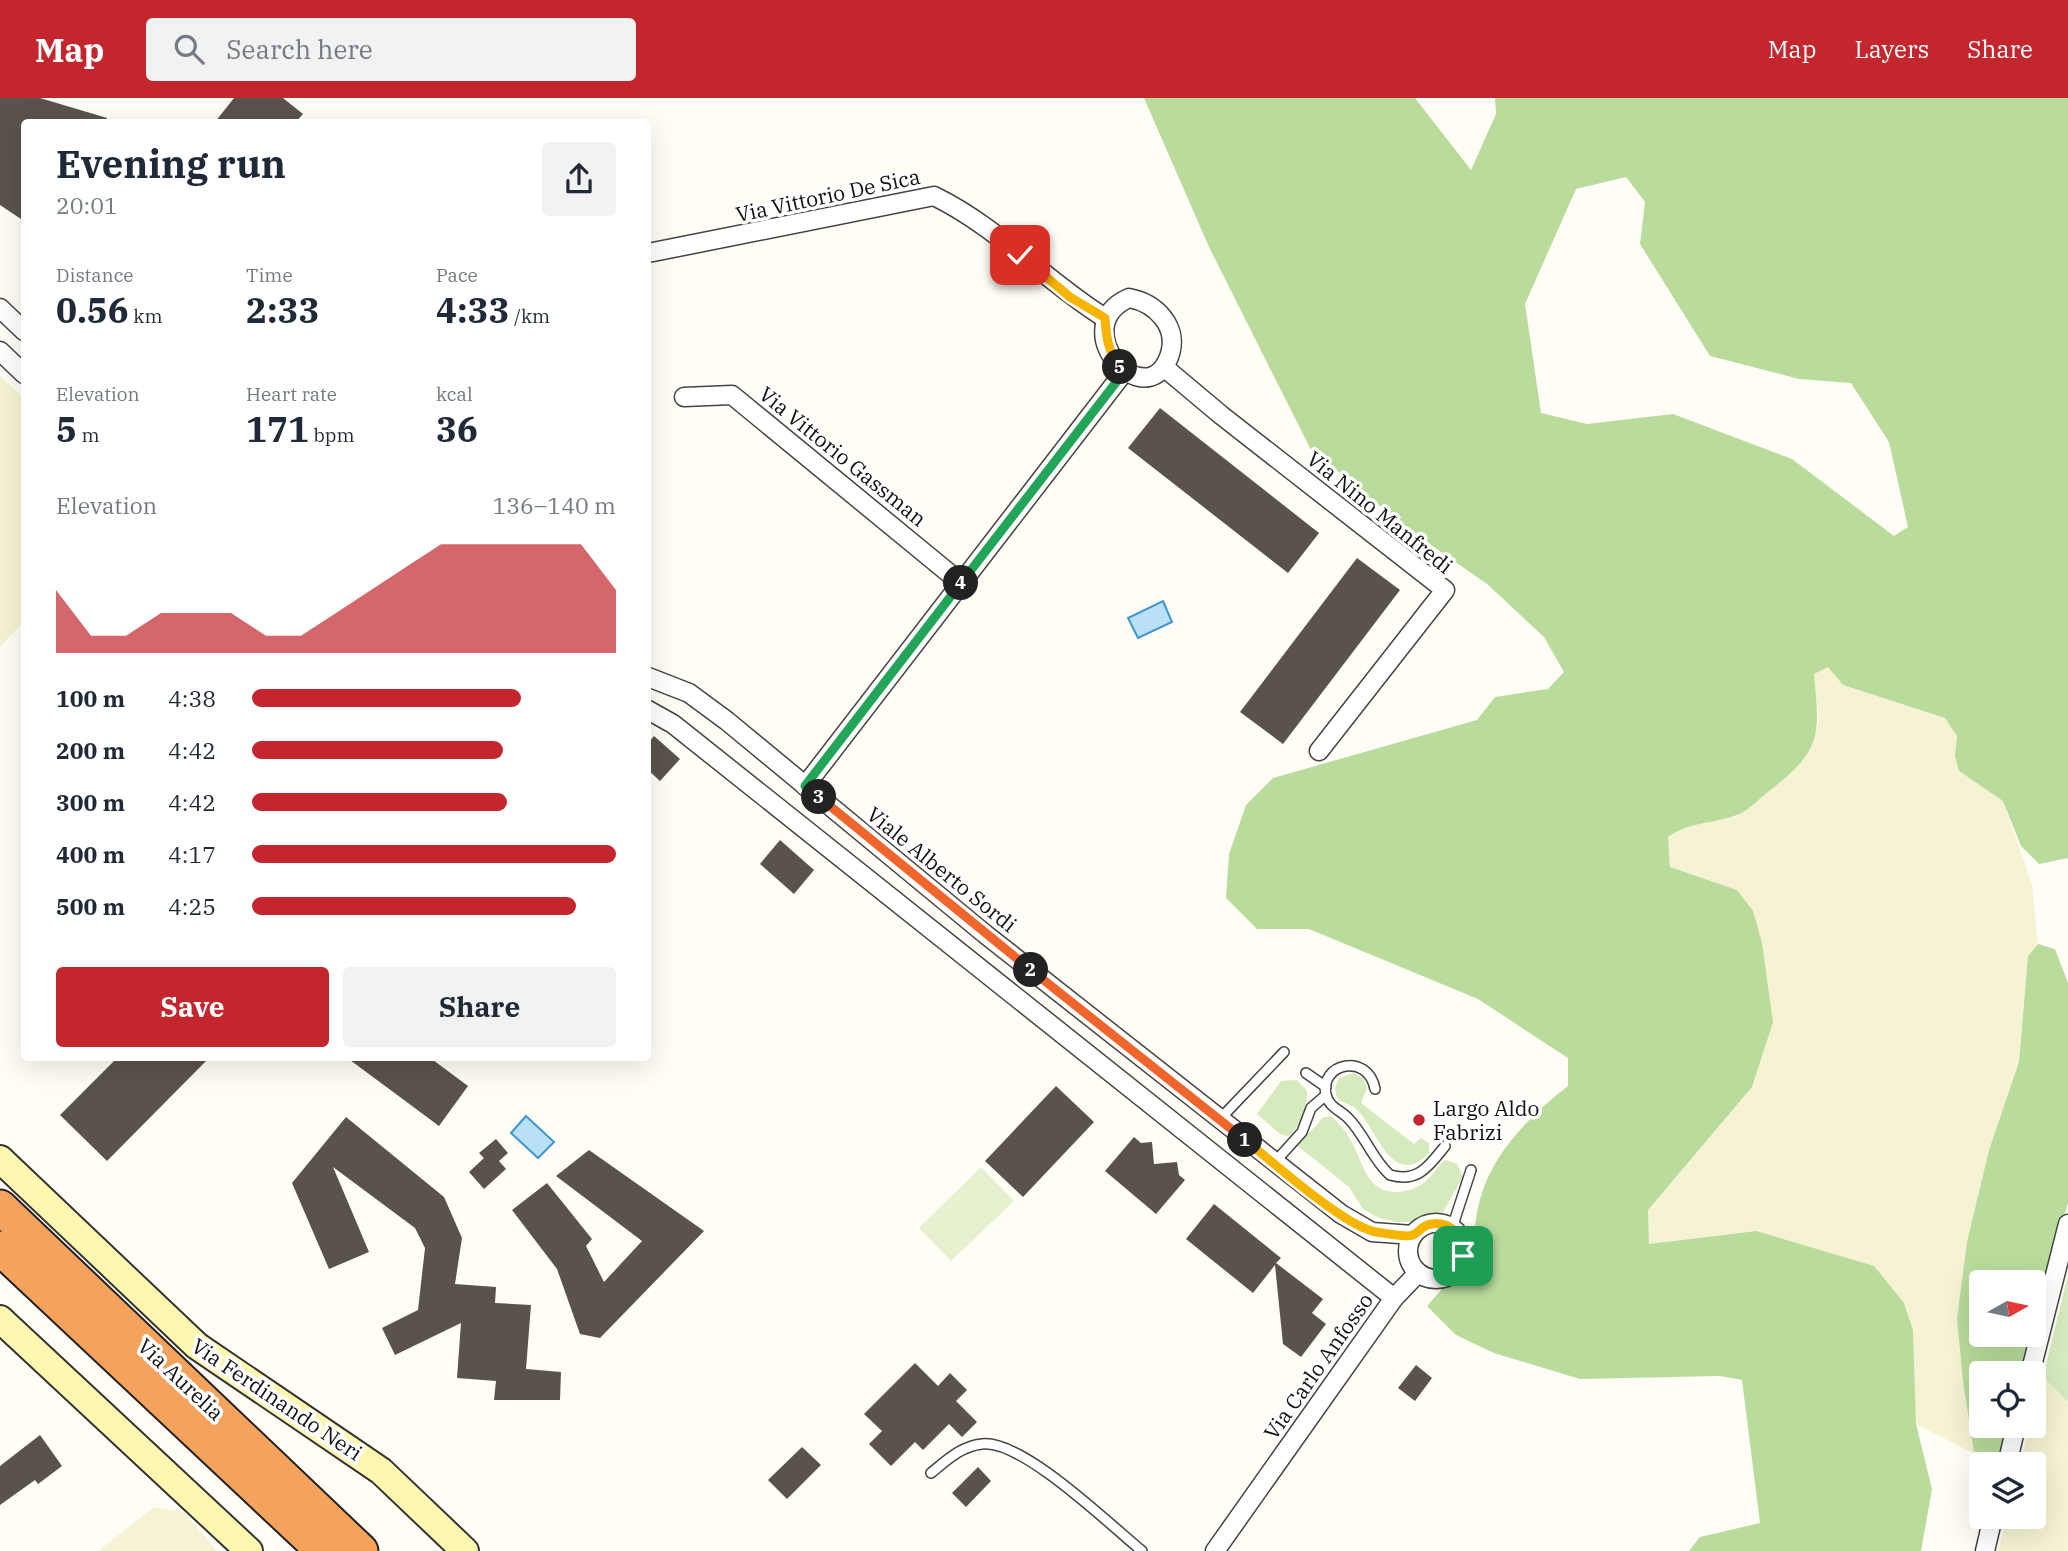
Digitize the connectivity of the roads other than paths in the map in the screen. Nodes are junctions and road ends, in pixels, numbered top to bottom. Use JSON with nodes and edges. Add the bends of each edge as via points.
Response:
{"nodes":[{"id":1,"x":651,"y":252,"type":"edge"},
{"id":2,"x":0,"y":308,"type":"edge"},
{"id":3,"x":1105,"y":318,"type":"junction"},
{"id":4,"x":21,"y":328,"type":"edge"},
{"id":5,"x":0,"y":351,"type":"edge"},
{"id":6,"x":1165,"y":368,"type":"junction"},
{"id":7,"x":21,"y":371,"type":"edge"},
{"id":8,"x":1124,"y":372,"type":"junction"},
{"id":9,"x":684,"y":397,"type":"dead end"},
{"id":10,"x":961,"y":583,"type":"junction"},
{"id":11,"x":651,"y":678,"type":"edge"},
{"id":12,"x":651,"y":712,"type":"edge"},
{"id":13,"x":1319,"y":751,"type":"dead end"},
{"id":14,"x":805,"y":786,"type":"junction"},
{"id":15,"x":985,"y":934,"type":"junction"},
{"id":16,"x":967,"y":958,"type":"junction"},
{"id":17,"x":1284,"y":1052,"type":"dead end"},
{"id":18,"x":1306,"y":1073,"type":"dead end"},
{"id":19,"x":1375,"y":1089,"type":"dead end"},
{"id":20,"x":1326,"y":1091,"type":"junction"},
{"id":21,"x":1219,"y":1120,"type":"junction"},
{"id":22,"x":1445,"y":1146,"type":"dead end"},
{"id":23,"x":0,"y":1159,"type":"edge"},
{"id":24,"x":1274,"y":1163,"type":"junction"},
{"id":25,"x":1472,"y":1170,"type":"dead end"},
{"id":26,"x":0,"y":1207,"type":"edge"},
{"id":27,"x":2068,"y":1224,"type":"edge"},
{"id":28,"x":1452,"y":1228,"type":"junction"},
{"id":29,"x":1413,"y":1235,"type":"junction"},
{"id":30,"x":0,"y":1248,"type":"edge"},
{"id":31,"x":1418,"y":1273,"type":"junction"},
{"id":32,"x":1394,"y":1298,"type":"junction"},
{"id":33,"x":0,"y":1319,"type":"edge"},
{"id":34,"x":2033,"y":1361,"type":"edge"},
{"id":35,"x":931,"y":1473,"type":"dead end"},
{"id":36,"x":1990,"y":1529,"type":"edge"},
{"id":37,"x":249,"y":1551,"type":"edge"},
{"id":38,"x":323,"y":1551,"type":"edge"},
{"id":39,"x":362,"y":1551,"type":"edge"},
{"id":40,"x":464,"y":1551,"type":"edge"},
{"id":41,"x":1142,"y":1551,"type":"edge"},
{"id":42,"x":1215,"y":1551,"type":"edge"},
{"id":43,"x":1985,"y":1551,"type":"edge"}],
"edges":[{"from":1,"to":3,"type":"street","name":"Via Vittorio De Sica","via":[[934,196],[969,213],[1070,297]]},
{"from":2,"to":4,"type":"street"},
{"from":3,"to":6,"type":"street","via":[[1112,306],[1129,298],[1145,301],[1161,313],[1172,349]]},
{"from":3,"to":8,"type":"street","via":[[1113,359]]},
{"from":5,"to":7,"type":"street"},
{"from":6,"to":8,"type":"street","via":[[1150,377],[1136,378]]},
{"from":6,"to":13,"type":"street","name":"Via Nino Manfredi","via":[[1445,590]]},
{"from":8,"to":10,"type":"street"},
{"from":9,"to":10,"type":"street","name":"Via Vittorio Gassman","via":[[732,395]]},
{"from":10,"to":14,"type":"street"},
{"from":11,"to":14,"type":"street","name":"Viale Alberto Sordi","via":[[689,692]]},
{"from":12,"to":16,"type":"street","name":"Via Carlo Anfosso","via":[[673,724]]},
{"from":14,"to":15,"type":"street","name":"Viale Alberto Sordi"},
{"from":15,"to":16,"type":"street"},
{"from":15,"to":21,"type":"street","name":"Viale Alberto Sordi"},
{"from":16,"to":32,"type":"street","name":"Via Carlo Anfosso"},
{"from":17,"to":21,"type":"lane"},
{"from":18,"to":20,"type":"lane"},
{"from":19,"to":20,"type":"lane","via":[[1363,1068],[1347,1065],[1333,1072]]},
{"from":20,"to":22,"type":"lane","via":[[1334,1108],[1350,1120],[1390,1175],[1419,1175]]},
{"from":20,"to":24,"type":"lane","via":[[1311,1108],[1302,1132]]},
{"from":21,"to":24,"type":"street","name":"Viale Alberto Sordi"},
{"from":23,"to":40,"type":"street","name":"Via Ferdinando Neri","via":[[197,1346],[381,1471]]},
{"from":24,"to":29,"type":"street","name":"Viale Alberto Sordi","via":[[1372,1232]]},
{"from":25,"to":28,"type":"lane"},
{"from":26,"to":39,"type":"highway","name":"Via Aurelia"},
{"from":27,"to":34,"type":"street"},
{"from":28,"to":29,"type":"street","via":[[1430,1224]]},
{"from":28,"to":31,"type":"street","via":[[1462,1241],[1460,1265],[1442,1279]]},
{"from":29,"to":31,"type":"street","via":[[1408,1256]]},
{"from":30,"to":38,"type":"highway","name":"Via Aurelia"},
{"from":31,"to":32,"type":"street"},
{"from":32,"to":42,"type":"street","name":"Via Carlo Anfosso"},
{"from":33,"to":37,"type":"street"},
{"from":35,"to":41,"type":"lane","via":[[967,1447],[1005,1446],[1033,1461]]},
{"from":36,"to":43,"type":"street"}]}
